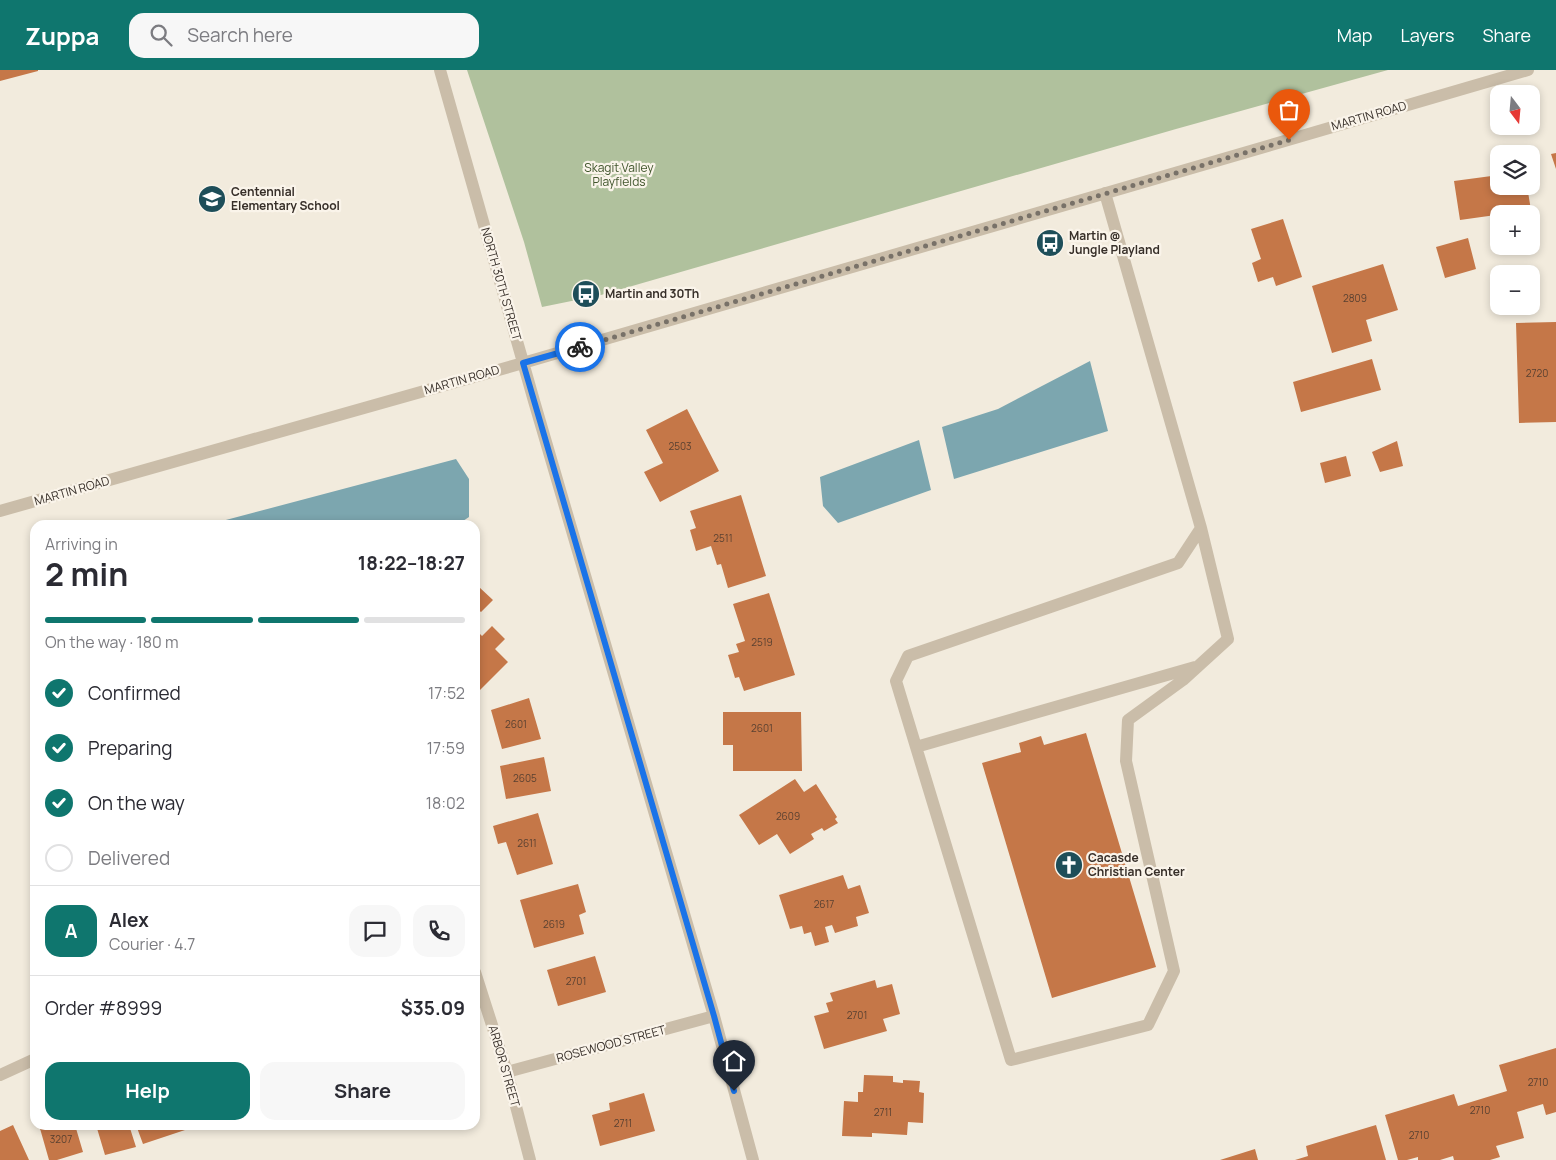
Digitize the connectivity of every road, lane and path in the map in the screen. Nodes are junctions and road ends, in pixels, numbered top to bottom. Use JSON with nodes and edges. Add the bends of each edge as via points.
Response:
{"nodes":[{"id":1,"x":440,"y":70,"type":"edge"},
{"id":2,"x":1528,"y":70,"type":"edge"},
{"id":3,"x":1106,"y":193,"type":"junction"},
{"id":4,"x":523,"y":363,"type":"junction"},
{"id":5,"x":0,"y":511,"type":"edge"},
{"id":6,"x":1201,"y":528,"type":"junction"},
{"id":7,"x":1199,"y":665,"type":"junction"},
{"id":8,"x":916,"y":747,"type":"junction"},
{"id":9,"x":480,"y":988,"type":"edge"},
{"id":10,"x":714,"y":1016,"type":"junction"},
{"id":11,"x":30,"y":1061,"type":"edge"},
{"id":12,"x":507,"y":1072,"type":"junction"},
{"id":13,"x":0,"y":1075,"type":"edge"},
{"id":14,"x":530,"y":1160,"type":"edge"},
{"id":15,"x":753,"y":1160,"type":"edge"}],
"edges":[{"from":1,"to":4,"type":"street","name":"NORTH 30TH STREET"},
{"from":2,"to":3,"type":"street","name":"MARTIN ROAD"},
{"from":3,"to":4,"type":"street","name":"MARTIN ROAD"},
{"from":3,"to":6,"type":"street"},
{"from":4,"to":5,"type":"street","name":"MARTIN ROAD"},
{"from":4,"to":10,"type":"street","name":"NORTH 30TH STREET"},
{"from":6,"to":7,"type":"street","via":[[1228,639]]},
{"from":6,"to":8,"type":"street","via":[[1178,563],[908,656],[896,681]]},
{"from":7,"to":8,"type":"street"},
{"from":7,"to":8,"type":"street","via":[[1128,720],[1126,761],[1174,971],[1148,1025],[1011,1060]]},
{"from":9,"to":12,"type":"street","name":"ARBOR STREET"},
{"from":10,"to":12,"type":"street","name":"ROSEWOOD STREET"},
{"from":10,"to":15,"type":"street","name":"NORTH 30TH STREET"},
{"from":11,"to":13,"type":"street"},
{"from":12,"to":14,"type":"street","name":"ARBOR STREET"}]}
